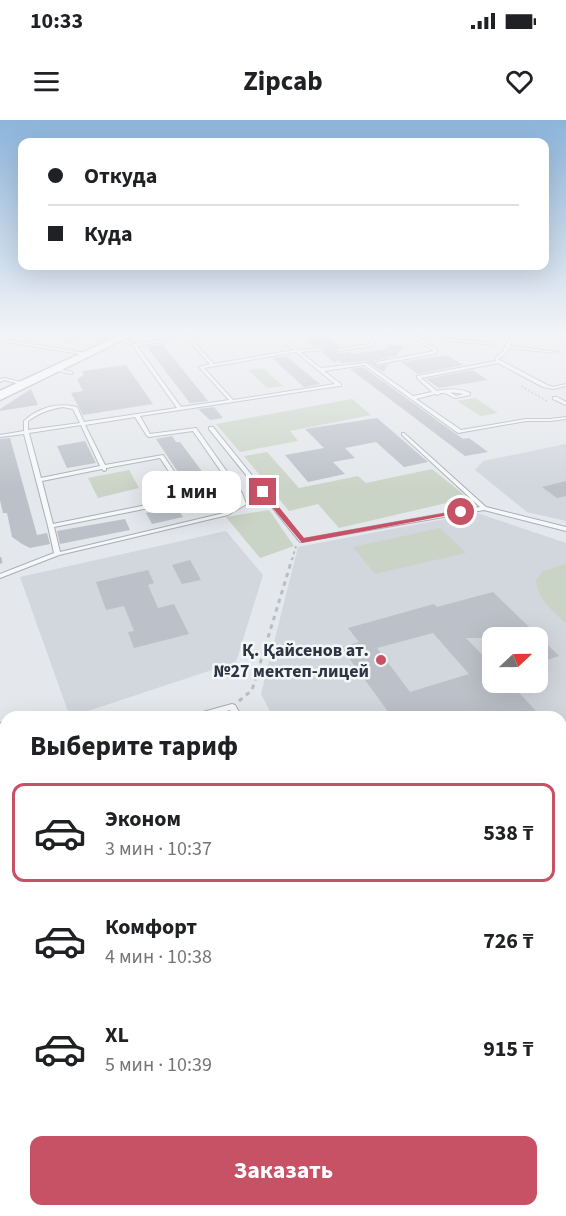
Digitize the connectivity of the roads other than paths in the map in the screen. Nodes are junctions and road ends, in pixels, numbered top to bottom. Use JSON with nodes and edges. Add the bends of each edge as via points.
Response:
{"nodes":[{"id":1,"x":20,"y":386,"type":"edge"},
{"id":2,"x":162,"y":386,"type":"edge"},
{"id":3,"x":218,"y":386,"type":"edge"},
{"id":4,"x":331,"y":386,"type":"edge"},
{"id":5,"x":395,"y":386,"type":"edge"},
{"id":6,"x":426,"y":386,"type":"edge"},
{"id":7,"x":447,"y":392,"type":"dead end"},
{"id":8,"x":437,"y":394,"type":"junction"},
{"id":9,"x":0,"y":396,"type":"edge"},
{"id":10,"x":412,"y":398,"type":"junction"},
{"id":11,"x":555,"y":398,"type":"dead end"},
{"id":12,"x":232,"y":401,"type":"junction"},
{"id":13,"x":566,"y":404,"type":"edge"},
{"id":14,"x":180,"y":409,"type":"junction"},
{"id":15,"x":137,"y":416,"type":"junction"},
{"id":16,"x":566,"y":417,"type":"edge"},
{"id":17,"x":84,"y":423,"type":"junction"},
{"id":18,"x":211,"y":428,"type":"dead end"},
{"id":19,"x":26,"y":432,"type":"junction"},
{"id":20,"x":404,"y":434,"type":"dead end"},
{"id":21,"x":0,"y":436,"type":"edge"},
{"id":22,"x":104,"y":469,"type":"junction"},
{"id":23,"x":39,"y":480,"type":"junction"},
{"id":24,"x":484,"y":508,"type":"junction"},
{"id":25,"x":51,"y":526,"type":"junction"},
{"id":26,"x":566,"y":529,"type":"edge"},
{"id":27,"x":57,"y":554,"type":"junction"},
{"id":28,"x":0,"y":576,"type":"edge"},
{"id":29,"x":217,"y":711,"type":"edge"},
{"id":30,"x":234,"y":711,"type":"edge"}],
"edges":[{"from":1,"to":9,"type":"street"},
{"from":2,"to":14,"type":"lane"},
{"from":3,"to":12,"type":"lane"},
{"from":4,"to":12,"type":"lane"},
{"from":5,"to":10,"type":"lane"},
{"from":6,"to":8,"type":"lane"},
{"from":7,"to":8,"type":"lane"},
{"from":8,"to":10,"type":"lane"},
{"from":10,"to":16,"type":"lane","via":[[460,432]]},
{"from":11,"to":13,"type":"lane"},
{"from":12,"to":14,"type":"lane"},
{"from":14,"to":15,"type":"lane"},
{"from":15,"to":17,"type":"lane"},
{"from":15,"to":27,"type":"lane","via":[[149,436],[194,429],[243,504],[226,514]]},
{"from":17,"to":19,"type":"lane"},
{"from":17,"to":19,"type":"lane","via":[[75,408],[65,406],[32,415],[26,421]]},
{"from":17,"to":22,"type":"lane"},
{"from":18,"to":24,"type":"lane","via":[[302,541]]},
{"from":19,"to":21,"type":"lane"},
{"from":19,"to":23,"type":"lane"},
{"from":20,"to":24,"type":"lane"},
{"from":22,"to":23,"type":"lane"},
{"from":22,"to":25,"type":"lane","via":[[161,456],[189,498]]},
{"from":23,"to":25,"type":"lane"},
{"from":24,"to":26,"type":"lane"},
{"from":25,"to":27,"type":"lane"},
{"from":27,"to":28,"type":"lane"},
{"from":29,"to":30,"type":"lane","via":[[232,707]]}]}
